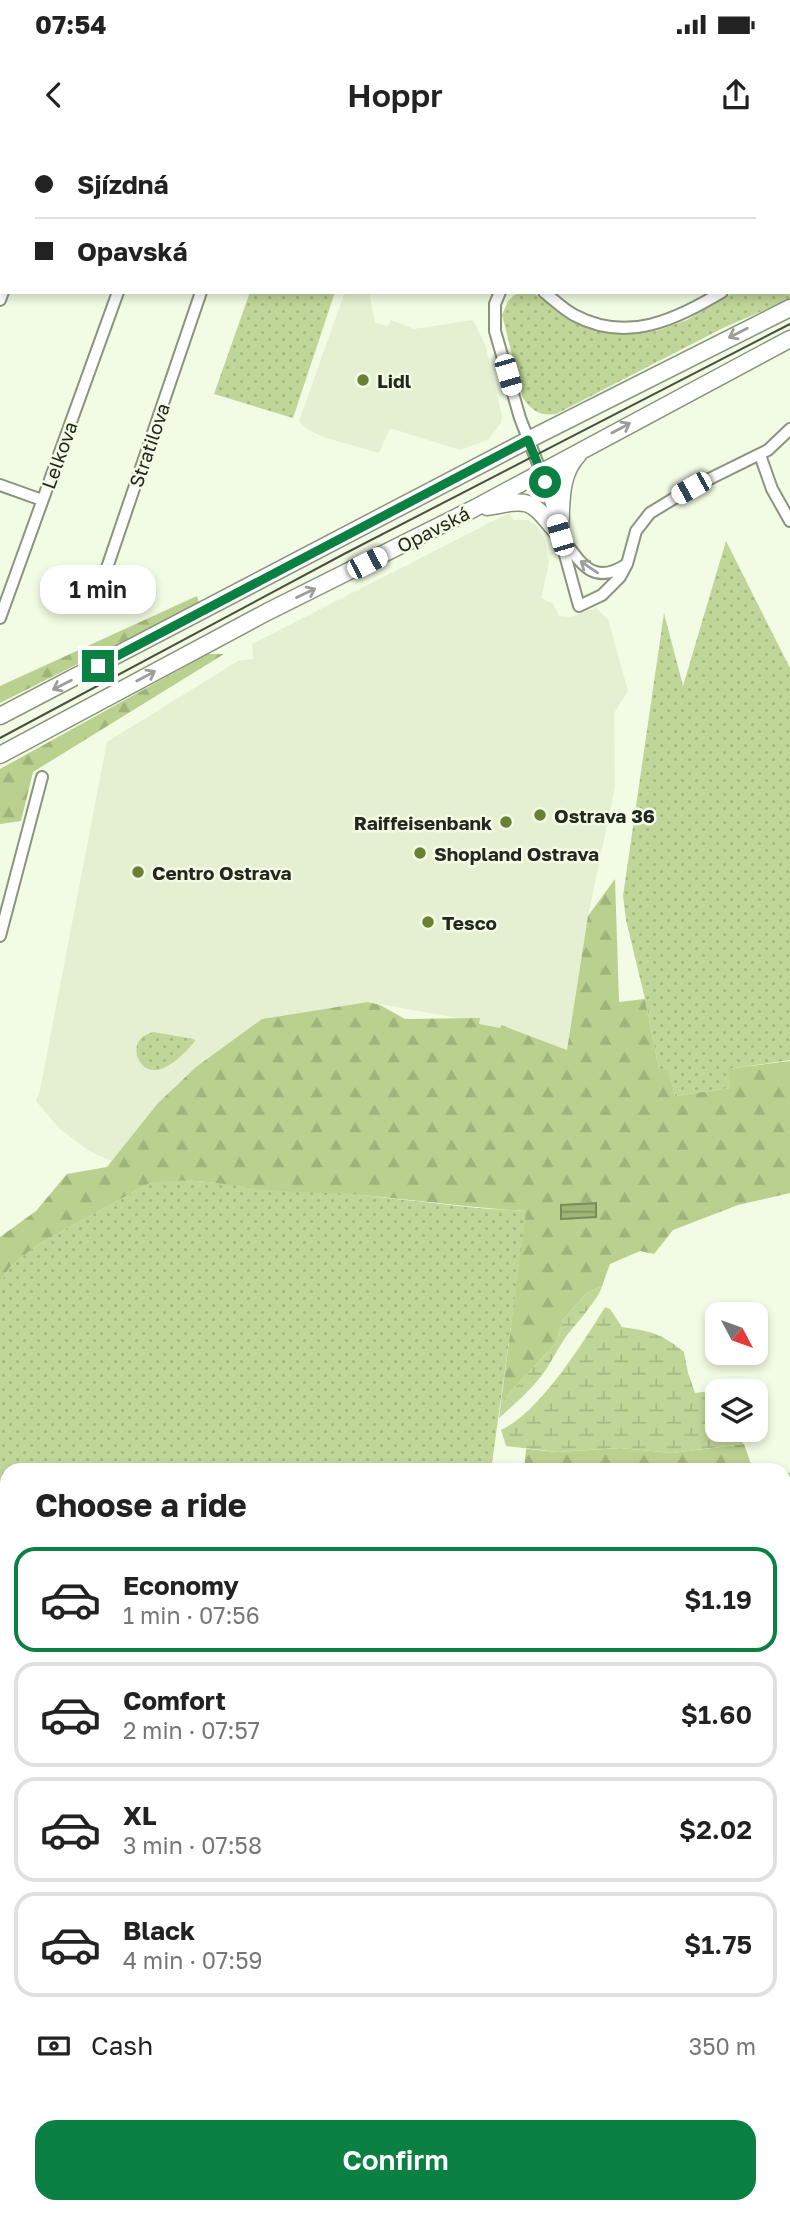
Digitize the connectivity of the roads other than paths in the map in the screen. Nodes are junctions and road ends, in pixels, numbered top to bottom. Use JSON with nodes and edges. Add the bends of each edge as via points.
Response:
{"nodes":[{"id":1,"x":117,"y":294,"type":"edge"},
{"id":2,"x":200,"y":294,"type":"edge"},
{"id":3,"x":500,"y":294,"type":"edge"},
{"id":4,"x":547,"y":294,"type":"edge"},
{"id":5,"x":718,"y":294,"type":"edge"},
{"id":6,"x":790,"y":308,"type":"edge"},
{"id":7,"x":790,"y":338,"type":"edge"},
{"id":8,"x":790,"y":429,"type":"edge"},
{"id":9,"x":528,"y":440,"type":"junction"},
{"id":10,"x":586,"y":447,"type":"junction"},
{"id":11,"x":760,"y":455,"type":"junction"},
{"id":12,"x":540,"y":473,"type":"junction"},
{"id":13,"x":0,"y":485,"type":"edge"},
{"id":14,"x":42,"y":500,"type":"junction"},
{"id":15,"x":473,"y":509,"type":"junction"},
{"id":16,"x":790,"y":521,"type":"edge"},
{"id":17,"x":560,"y":535,"type":"junction"},
{"id":18,"x":627,"y":564,"type":"junction"},
{"id":19,"x":97,"y":597,"type":"dead end"},
{"id":20,"x":0,"y":618,"type":"edge"},
{"id":21,"x":0,"y":716,"type":"edge"},
{"id":22,"x":0,"y":755,"type":"edge"},
{"id":23,"x":42,"y":777,"type":"dead end"},
{"id":24,"x":0,"y":936,"type":"edge"}],
"edges":[{"from":1,"to":14,"type":"street","name":"Lelkova"},
{"from":2,"to":19,"type":"street","name":"Stratilova"},
{"from":3,"to":9,"type":"street","via":[[495,331]]},
{"from":4,"to":5,"type":"street","via":[[590,322],[619,327],[666,322]]},
{"from":6,"to":9,"type":"main road","name":"Opavská","one_way":true},
{"from":10,"to":7,"type":"main road","name":"Opavská","one_way":true},
{"from":8,"to":11,"type":"street"},
{"from":9,"to":12,"type":"street"},
{"from":9,"to":21,"type":"main road","name":"Opavská","one_way":true},
{"from":10,"to":12,"type":"main road","name":"Opavská"},
{"from":10,"to":17,"type":"main road","via":[[569,464],[564,477]]},
{"from":11,"to":16,"type":"street"},
{"from":11,"to":18,"type":"street","via":[[654,509],[638,528]]},
{"from":12,"to":15,"type":"main road","name":"Opavská"},
{"from":12,"to":17,"type":"street"},
{"from":13,"to":14,"type":"street"},
{"from":14,"to":20,"type":"street","name":"Lelkova"},
{"from":15,"to":17,"type":"main road","via":[[520,500],[534,505]]},
{"from":22,"to":15,"type":"main road","name":"Opavská","one_way":true,"via":[[267,612]]},
{"from":18,"to":17,"type":"street","one_way":true,"via":[[610,573],[593,572]]},
{"from":17,"to":18,"type":"street","via":[[579,606],[609,590]]},
{"from":23,"to":24,"type":"street"}]}
